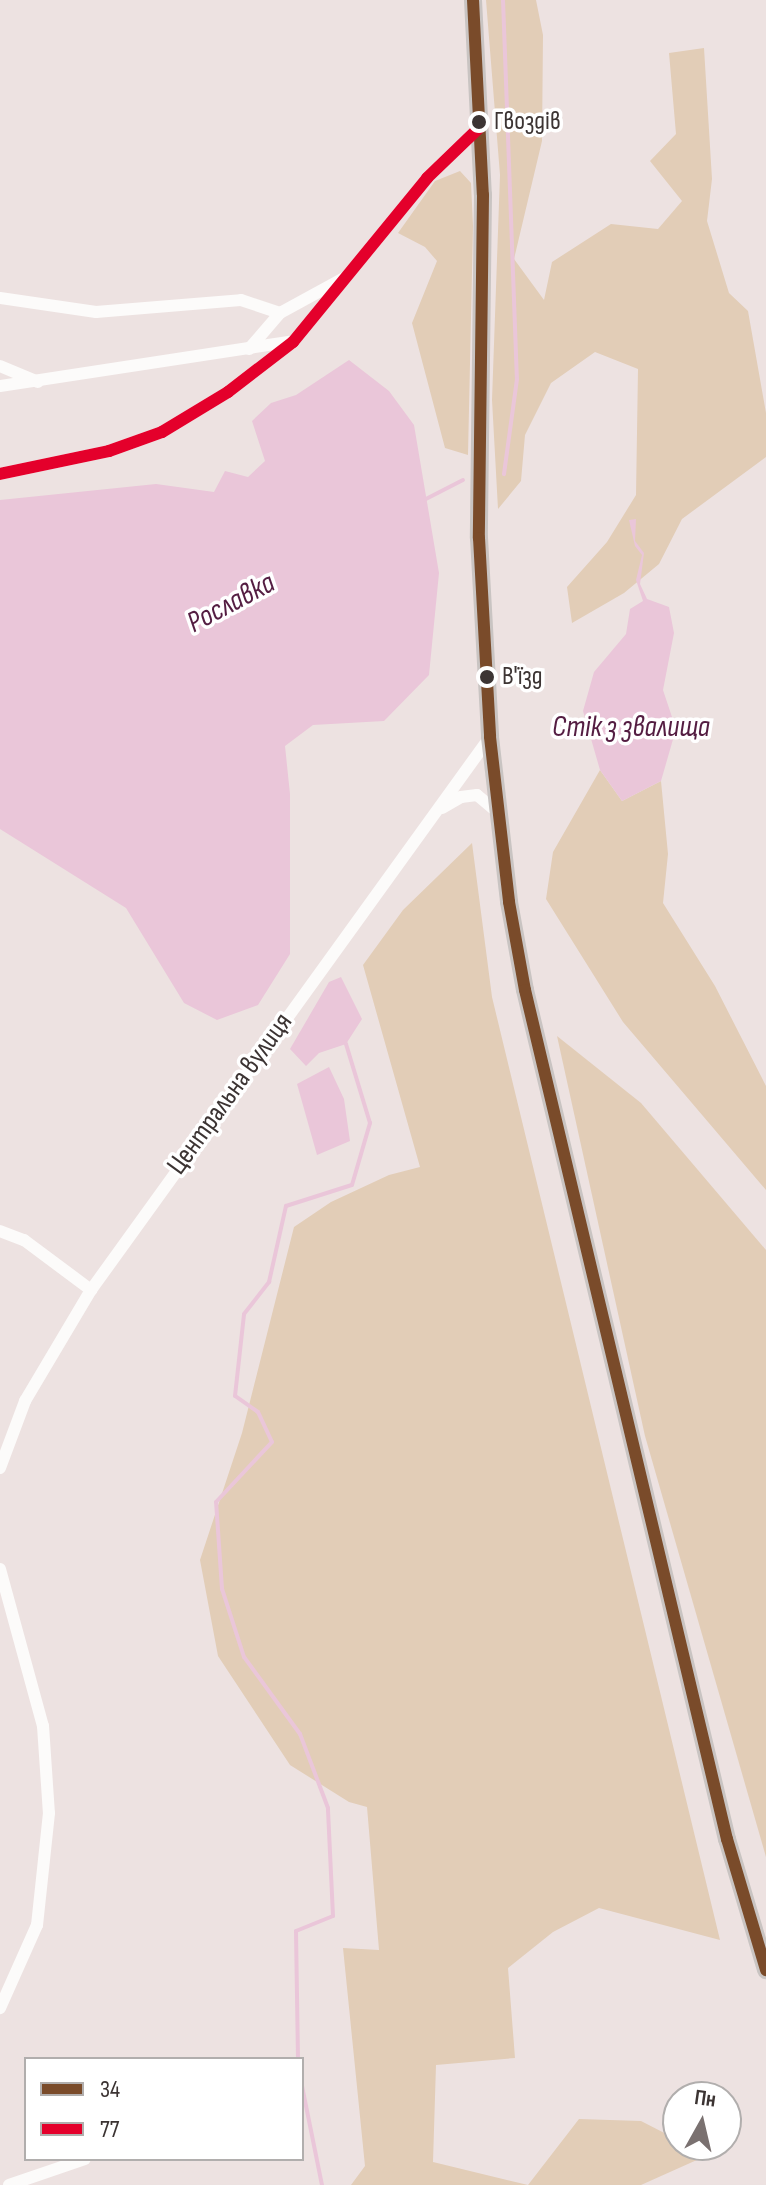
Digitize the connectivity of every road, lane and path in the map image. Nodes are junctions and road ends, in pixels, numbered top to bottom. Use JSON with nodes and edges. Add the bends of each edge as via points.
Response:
{"nodes":[{"id":1,"x":473,"y":0,"type":"edge"},
{"id":2,"x":480,"y":127,"type":"junction"},
{"id":3,"x":353,"y":273,"type":"junction"},
{"id":4,"x":0,"y":298,"type":"edge"},
{"id":5,"x":280,"y":313,"type":"junction"},
{"id":6,"x":293,"y":342,"type":"junction"},
{"id":7,"x":249,"y":349,"type":"junction"},
{"id":8,"x":0,"y":366,"type":"edge"},
{"id":9,"x":41,"y":383,"type":"junction"},
{"id":10,"x":0,"y":386,"type":"edge"},
{"id":11,"x":0,"y":474,"type":"edge"},
{"id":12,"x":490,"y":737,"type":"junction"},
{"id":13,"x":435,"y":812,"type":"junction"},
{"id":14,"x":499,"y":815,"type":"junction"},
{"id":15,"x":0,"y":1231,"type":"edge"},
{"id":16,"x":91,"y":1290,"type":"junction"},
{"id":17,"x":0,"y":1468,"type":"edge"},
{"id":18,"x":0,"y":1569,"type":"edge"},
{"id":19,"x":766,"y":1970,"type":"edge"},
{"id":20,"x":0,"y":2008,"type":"edge"},
{"id":21,"x":79,"y":2161,"type":"edge"},
{"id":22,"x":9,"y":2185,"type":"edge"}],
"edges":[{"from":1,"to":2,"type":"main road"},
{"from":2,"to":3,"type":"street","via":[[427,178]]},
{"from":2,"to":12,"type":"main road","via":[[479,538]]},
{"from":3,"to":5,"type":"street"},
{"from":3,"to":6,"type":"street"},
{"from":4,"to":5,"type":"street","via":[[96,312],[241,300]]},
{"from":5,"to":7,"type":"street"},
{"from":6,"to":7,"type":"street"},
{"from":6,"to":11,"type":"street","via":[[162,432],[109,451]]},
{"from":7,"to":9,"type":"street"},
{"from":8,"to":9,"type":"street"},
{"from":9,"to":10,"type":"street"},
{"from":12,"to":13,"type":"street","name":"Центральна вулиця"},
{"from":12,"to":14,"type":"main road"},
{"from":13,"to":14,"type":"street","via":[[461,797],[477,795]]},
{"from":13,"to":16,"type":"street","name":"Центральна вулиця"},
{"from":14,"to":19,"type":"main road","via":[[525,990],[727,1839]]},
{"from":15,"to":16,"type":"street","via":[[24,1240]]},
{"from":16,"to":17,"type":"street","name":"Центральна вулиця","via":[[25,1401]]},
{"from":18,"to":20,"type":"street","via":[[43,1726],[49,1813],[37,1925]]},
{"from":21,"to":22,"type":"street"}]}
